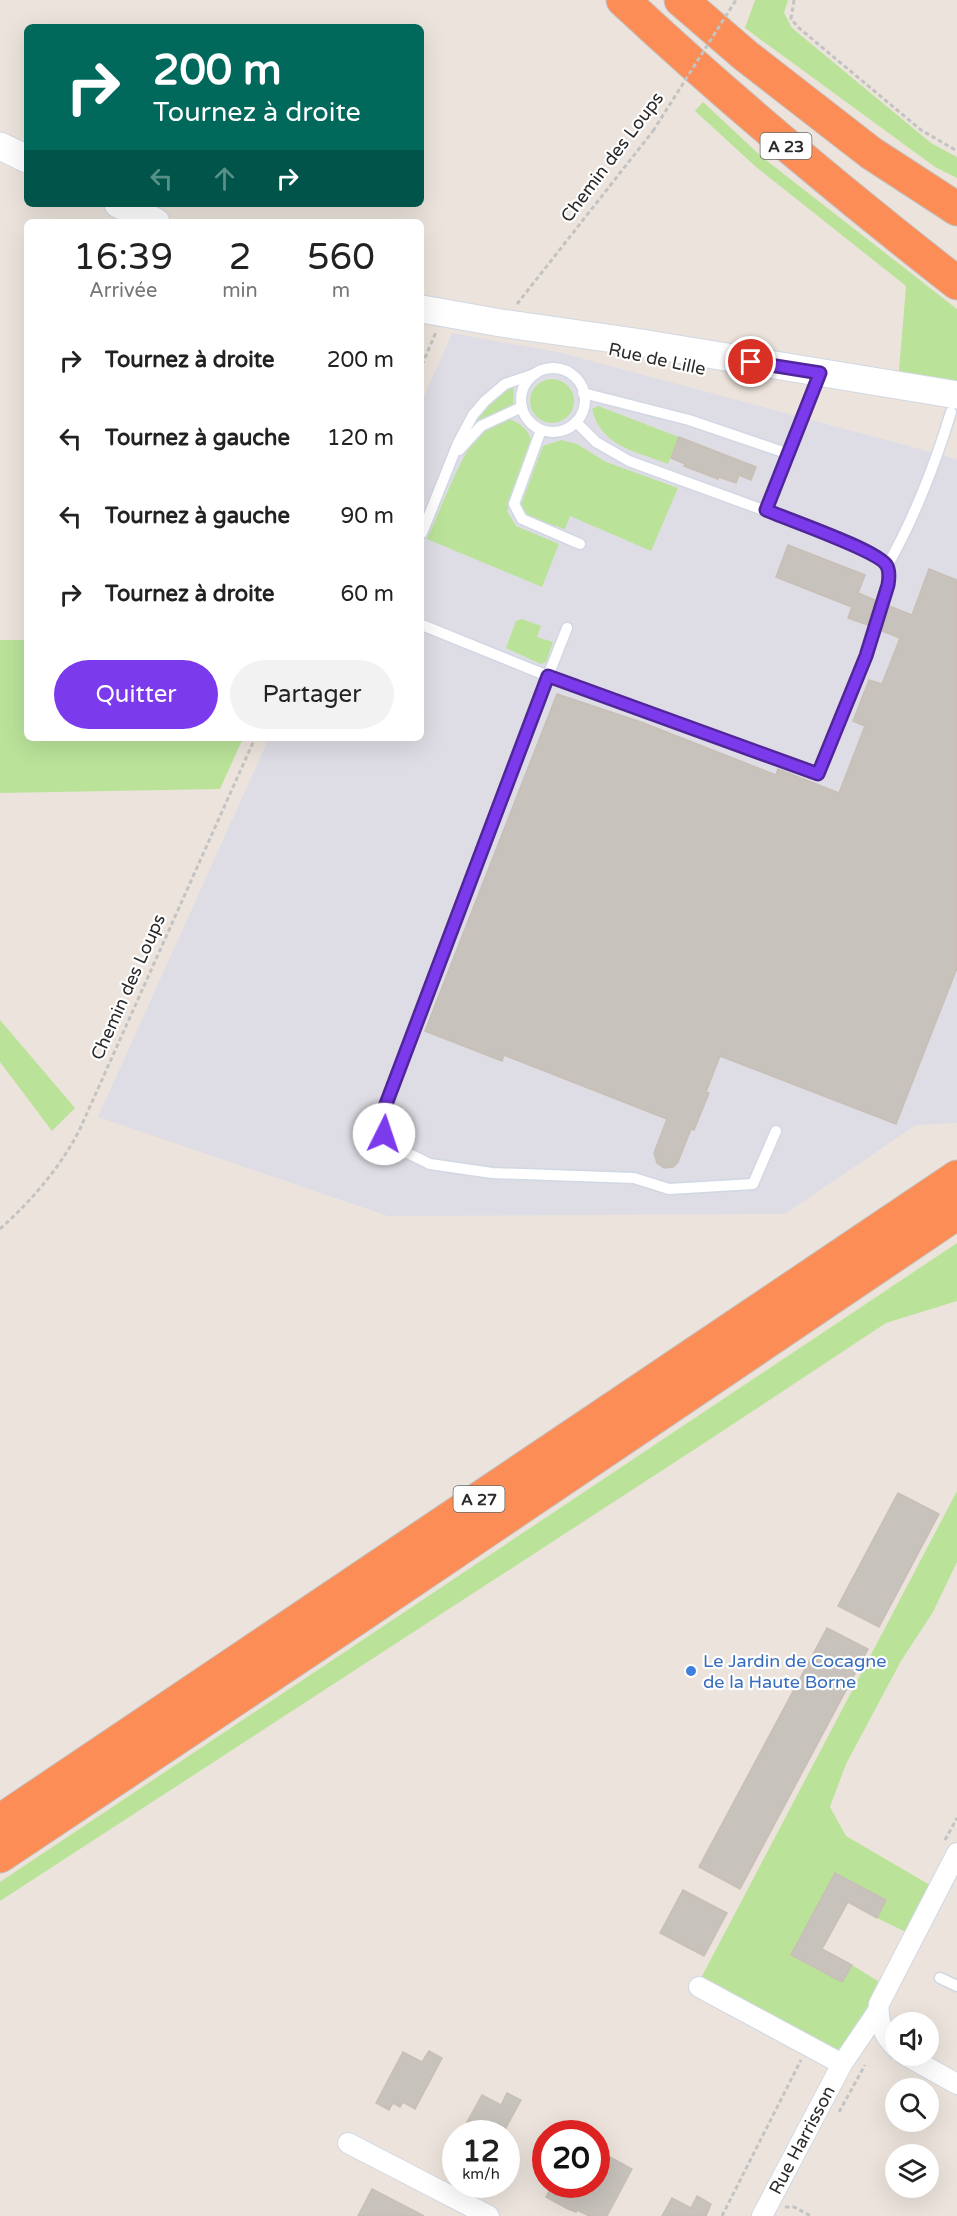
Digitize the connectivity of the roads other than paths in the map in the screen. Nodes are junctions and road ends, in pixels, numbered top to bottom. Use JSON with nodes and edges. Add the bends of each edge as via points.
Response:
{"nodes":[{"id":1,"x":623,"y":0,"type":"edge"},
{"id":2,"x":681,"y":0,"type":"edge"},
{"id":3,"x":0,"y":146,"type":"edge"},
{"id":4,"x":24,"y":158,"type":"edge"},
{"id":5,"x":124,"y":207,"type":"edge"},
{"id":6,"x":957,"y":209,"type":"edge"},
{"id":7,"x":150,"y":219,"type":"edge"},
{"id":8,"x":957,"y":283,"type":"edge"},
{"id":9,"x":431,"y":311,"type":"edge"},
{"id":10,"x":535,"y":374,"type":"junction"},
{"id":11,"x":817,"y":381,"type":"junction"},
{"id":12,"x":583,"y":393,"type":"junction"},
{"id":13,"x":522,"y":407,"type":"junction"},
{"id":14,"x":955,"y":407,"type":"edge"},
{"id":15,"x":576,"y":422,"type":"junction"},
{"id":16,"x":541,"y":430,"type":"junction"},
{"id":17,"x":789,"y":454,"type":"junction"},
{"id":18,"x":455,"y":455,"type":"junction"},
{"id":19,"x":766,"y":510,"type":"junction"},
{"id":20,"x":424,"y":528,"type":"edge"},
{"id":21,"x":580,"y":544,"type":"dead end"},
{"id":22,"x":887,"y":566,"type":"junction"},
{"id":23,"x":424,"y":626,"type":"edge"},
{"id":24,"x":567,"y":628,"type":"dead end"},
{"id":25,"x":548,"y":676,"type":"junction"},
{"id":26,"x":776,"y":1131,"type":"dead end"},
{"id":27,"x":957,"y":1177,"type":"edge"},
{"id":28,"x":957,"y":1213,"type":"edge"},
{"id":29,"x":0,"y":1821,"type":"edge"},
{"id":30,"x":957,"y":1853,"type":"edge"},
{"id":31,"x":0,"y":1856,"type":"edge"},
{"id":32,"x":940,"y":1978,"type":"dead end"},
{"id":33,"x":957,"y":1986,"type":"edge"},
{"id":34,"x":699,"y":1987,"type":"dead end"},
{"id":35,"x":878,"y":2012,"type":"junction"},
{"id":36,"x":885,"y":2032,"type":"edge"},
{"id":37,"x":842,"y":2064,"type":"junction"},
{"id":38,"x":925,"y":2066,"type":"edge"},
{"id":39,"x":957,"y":2084,"type":"edge"},
{"id":40,"x":348,"y":2143,"type":"dead end"},
{"id":41,"x":489,"y":2216,"type":"edge"},
{"id":42,"x":762,"y":2216,"type":"edge"}],
"edges":[{"from":1,"to":8,"type":"highway","number":"A 23","via":[[776,137]]},
{"from":2,"to":6,"type":"highway","number":"A 23","via":[[871,153]]},
{"from":3,"to":4,"type":"main road"},
{"from":5,"to":7,"type":"main road"},
{"from":9,"to":11,"type":"main road","name":"Rue de Lille","via":[[501,323],[693,368]]},
{"from":10,"to":12,"type":"lane","via":[[545,369],[567,372],[576,378]]},
{"from":10,"to":13,"type":"lane","via":[[522,391]]},
{"from":10,"to":18,"type":"lane","via":[[505,384],[485,400],[464,430]]},
{"from":11,"to":14,"type":"main road","name":"Rue de Lille"},
{"from":11,"to":17,"type":"lane"},
{"from":12,"to":15,"type":"lane","via":[[583,410]]},
{"from":12,"to":17,"type":"lane","via":[[689,420]]},
{"from":13,"to":16,"type":"lane","via":[[529,422]]},
{"from":13,"to":18,"type":"lane","via":[[481,426]]},
{"from":14,"to":22,"type":"lane"},
{"from":15,"to":16,"type":"lane","via":[[560,432]]},
{"from":15,"to":19,"type":"lane","via":[[596,442],[629,461]]},
{"from":16,"to":21,"type":"lane","via":[[514,504],[522,519]]},
{"from":17,"to":19,"type":"lane"},
{"from":18,"to":20,"type":"lane"},
{"from":19,"to":22,"type":"lane","via":[[872,553]]},
{"from":22,"to":25,"type":"lane","via":[[888,585],[866,656],[818,774]]},
{"from":23,"to":25,"type":"lane"},
{"from":24,"to":25,"type":"lane"},
{"from":25,"to":26,"type":"lane","via":[[380,1120],[384,1134],[391,1145],[430,1164],[492,1173],[634,1178],[669,1189],[753,1184]]},
{"from":27,"to":29,"type":"highway","number":"A 27"},
{"from":28,"to":31,"type":"highway","number":"A 27"},
{"from":30,"to":35,"type":"street","name":"Rue Harrisson"},
{"from":32,"to":33,"type":"lane"},
{"from":34,"to":37,"type":"street","name":"Rue Harrisson"},
{"from":35,"to":36,"type":"street"},
{"from":35,"to":37,"type":"street","name":"Rue Harrisson"},
{"from":37,"to":42,"type":"street","name":"Rue Harrisson"},
{"from":38,"to":39,"type":"street"},
{"from":40,"to":41,"type":"street"}]}
